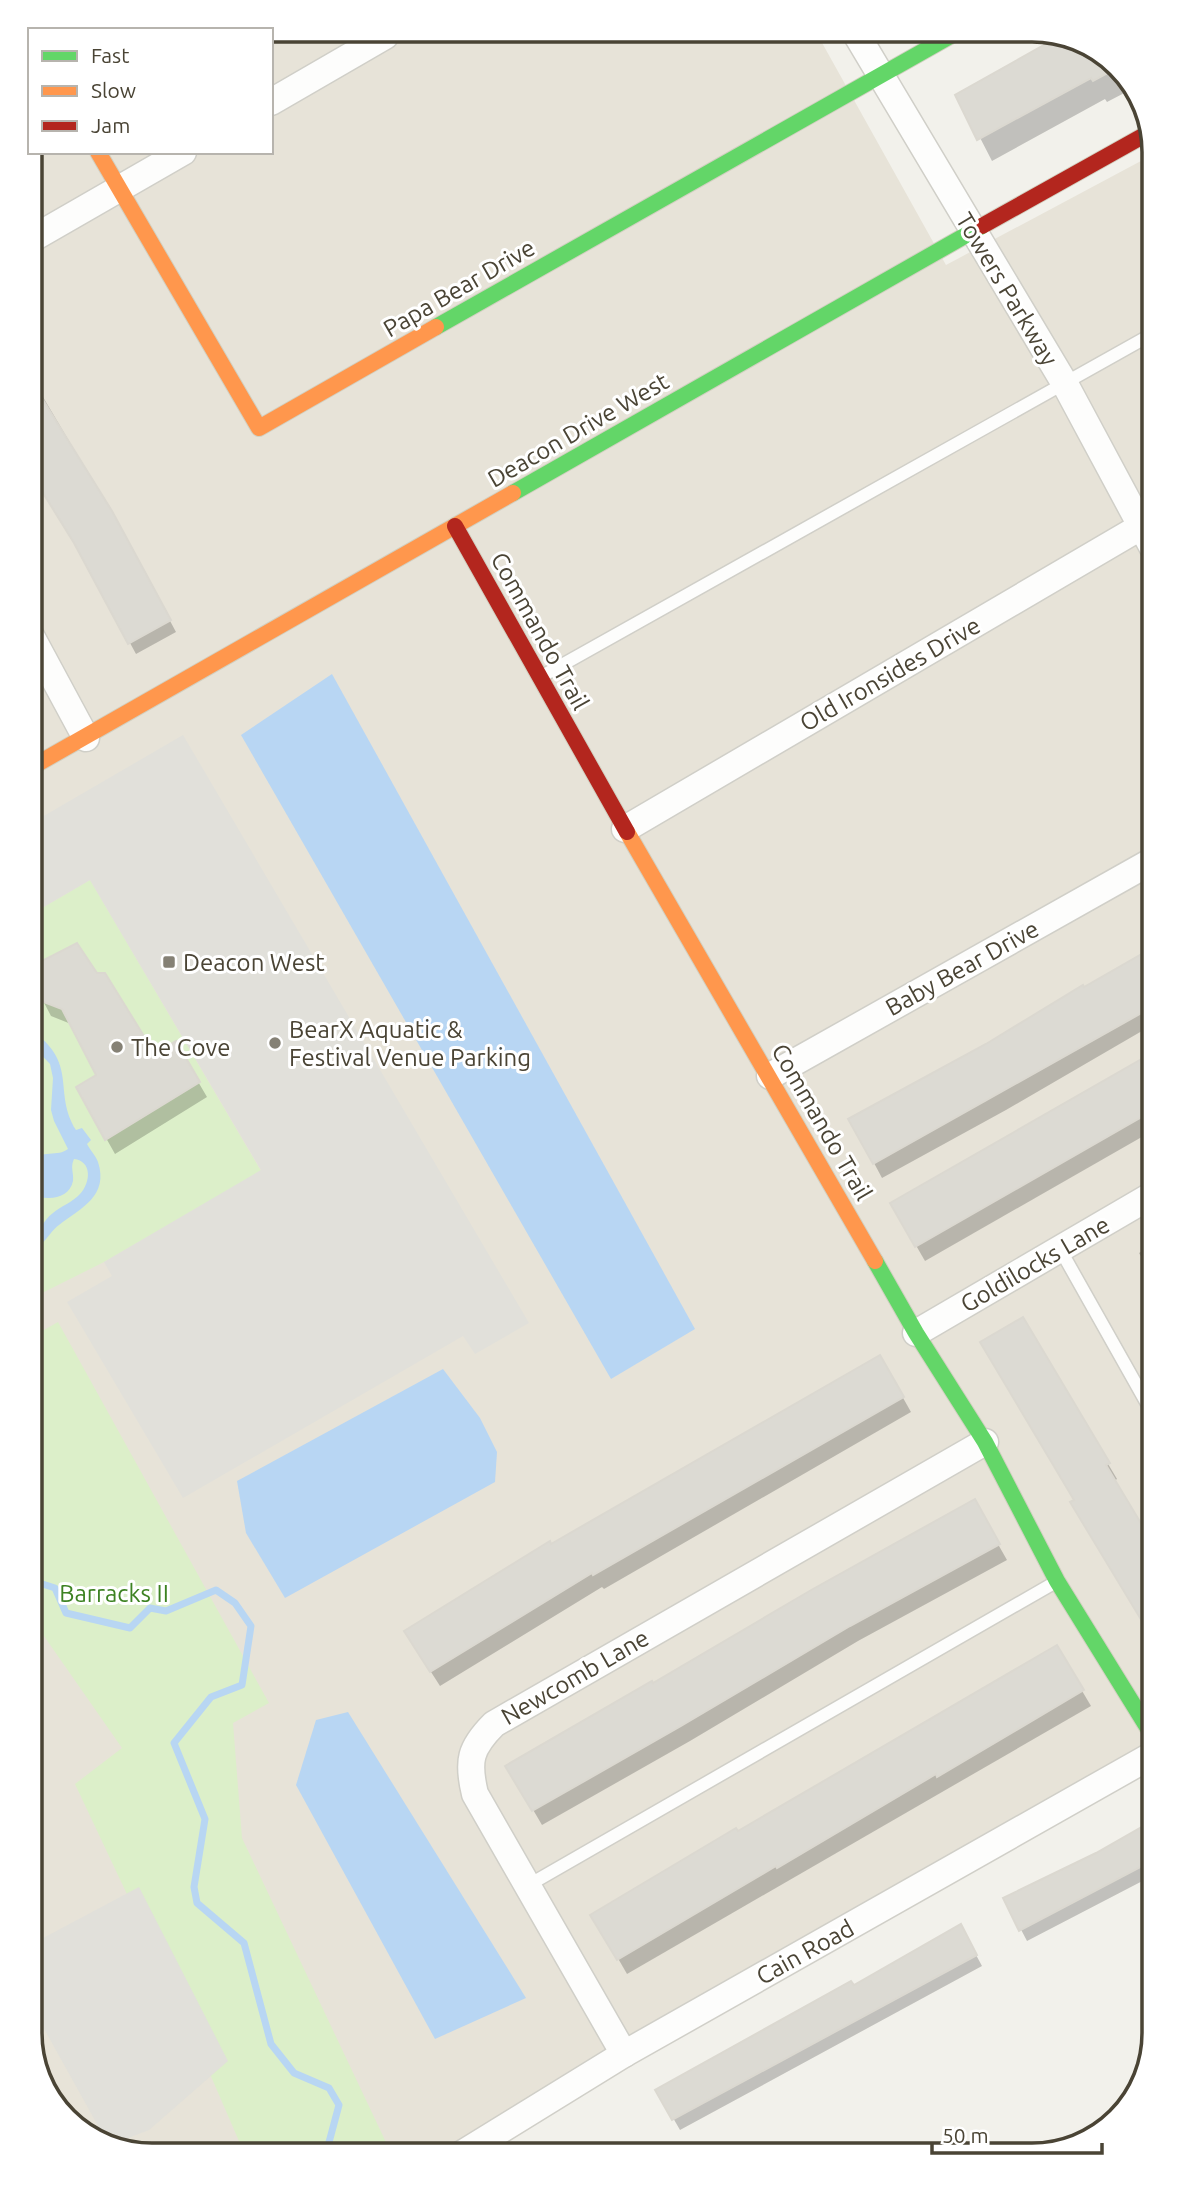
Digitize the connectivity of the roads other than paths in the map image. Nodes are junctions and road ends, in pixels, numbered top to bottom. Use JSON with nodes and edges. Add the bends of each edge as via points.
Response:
{"nodes":[{"id":1,"x":375,"y":42,"type":"edge"},
{"id":2,"x":861,"y":42,"type":"edge"},
{"id":3,"x":939,"y":42,"type":"edge"},
{"id":4,"x":879,"y":75,"type":"junction"},
{"id":5,"x":273,"y":101,"type":"edge"},
{"id":6,"x":1141,"y":137,"type":"edge"},
{"id":7,"x":100,"y":154,"type":"edge"},
{"id":8,"x":180,"y":154,"type":"edge"},
{"id":9,"x":120,"y":189,"type":"junction"},
{"id":10,"x":972,"y":230,"type":"junction"},
{"id":11,"x":42,"y":233,"type":"edge"},
{"id":12,"x":1142,"y":340,"type":"edge"},
{"id":13,"x":1065,"y":384,"type":"junction"},
{"id":14,"x":1142,"y":518,"type":"edge"},
{"id":15,"x":455,"y":526,"type":"junction"},
{"id":16,"x":1142,"y":537,"type":"edge"},
{"id":17,"x":42,"y":656,"type":"edge"},
{"id":18,"x":540,"y":678,"type":"junction"},
{"id":19,"x":86,"y":738,"type":"junction"},
{"id":20,"x":42,"y":762,"type":"edge"},
{"id":21,"x":625,"y":829,"type":"junction"},
{"id":22,"x":1142,"y":867,"type":"edge"},
{"id":23,"x":770,"y":1076,"type":"junction"},
{"id":24,"x":1142,"y":1201,"type":"edge"},
{"id":25,"x":1060,"y":1249,"type":"junction"},
{"id":26,"x":916,"y":1333,"type":"junction"},
{"id":27,"x":1142,"y":1395,"type":"edge"},
{"id":28,"x":985,"y":1443,"type":"junction"},
{"id":29,"x":1057,"y":1581,"type":"junction"},
{"id":30,"x":1142,"y":1719,"type":"edge"},
{"id":31,"x":1142,"y":1761,"type":"edge"},
{"id":32,"x":527,"y":1886,"type":"junction"},
{"id":33,"x":624,"y":2054,"type":"junction"},
{"id":34,"x":479,"y":2143,"type":"edge"}],
"edges":[{"from":1,"to":5,"type":"street"},
{"from":2,"to":4,"type":"street","name":"Towers Parkway"},
{"from":3,"to":4,"type":"street","name":"Papa Bear Drive"},
{"from":4,"to":9,"type":"street","name":"Papa Bear Drive","via":[[259,428]]},
{"from":4,"to":10,"type":"street","name":"Towers Parkway"},
{"from":6,"to":10,"type":"street","name":"Deacon Drive West"},
{"from":7,"to":9,"type":"street","name":"Papa Bear Drive"},
{"from":8,"to":9,"type":"street"},
{"from":9,"to":11,"type":"street"},
{"from":10,"to":13,"type":"street","name":"Towers Parkway"},
{"from":10,"to":15,"type":"street","name":"Deacon Drive West"},
{"from":12,"to":13,"type":"lane"},
{"from":13,"to":14,"type":"street","name":"Towers Parkway"},
{"from":13,"to":18,"type":"lane"},
{"from":15,"to":18,"type":"street","name":"Commando Trail"},
{"from":15,"to":19,"type":"street","name":"Deacon Drive West"},
{"from":16,"to":21,"type":"street","name":"Old Ironsides Drive"},
{"from":17,"to":19,"type":"street"},
{"from":18,"to":21,"type":"street","name":"Commando Trail"},
{"from":19,"to":20,"type":"street","name":"Deacon Drive West"},
{"from":21,"to":23,"type":"street","name":"Commando Trail"},
{"from":22,"to":23,"type":"street","name":"Baby Bear Drive"},
{"from":23,"to":26,"type":"street","name":"Commando Trail"},
{"from":24,"to":25,"type":"street","name":"Goldilocks Lane"},
{"from":25,"to":26,"type":"street","name":"Goldilocks Lane"},
{"from":25,"to":27,"type":"lane"},
{"from":26,"to":28,"type":"street","name":"Commando Trail"},
{"from":28,"to":29,"type":"street","name":"Commando Trail"},
{"from":28,"to":32,"type":"street","name":"Newcomb Lane","via":[[494,1724],[471,1754],[470,1774],[475,1794]]},
{"from":29,"to":30,"type":"street","name":"Commando Trail"},
{"from":29,"to":32,"type":"lane"},
{"from":31,"to":33,"type":"street","name":"Cain Road"},
{"from":32,"to":33,"type":"street","name":"Newcomb Lane"},
{"from":33,"to":34,"type":"street","name":"Cain Road"}]}
